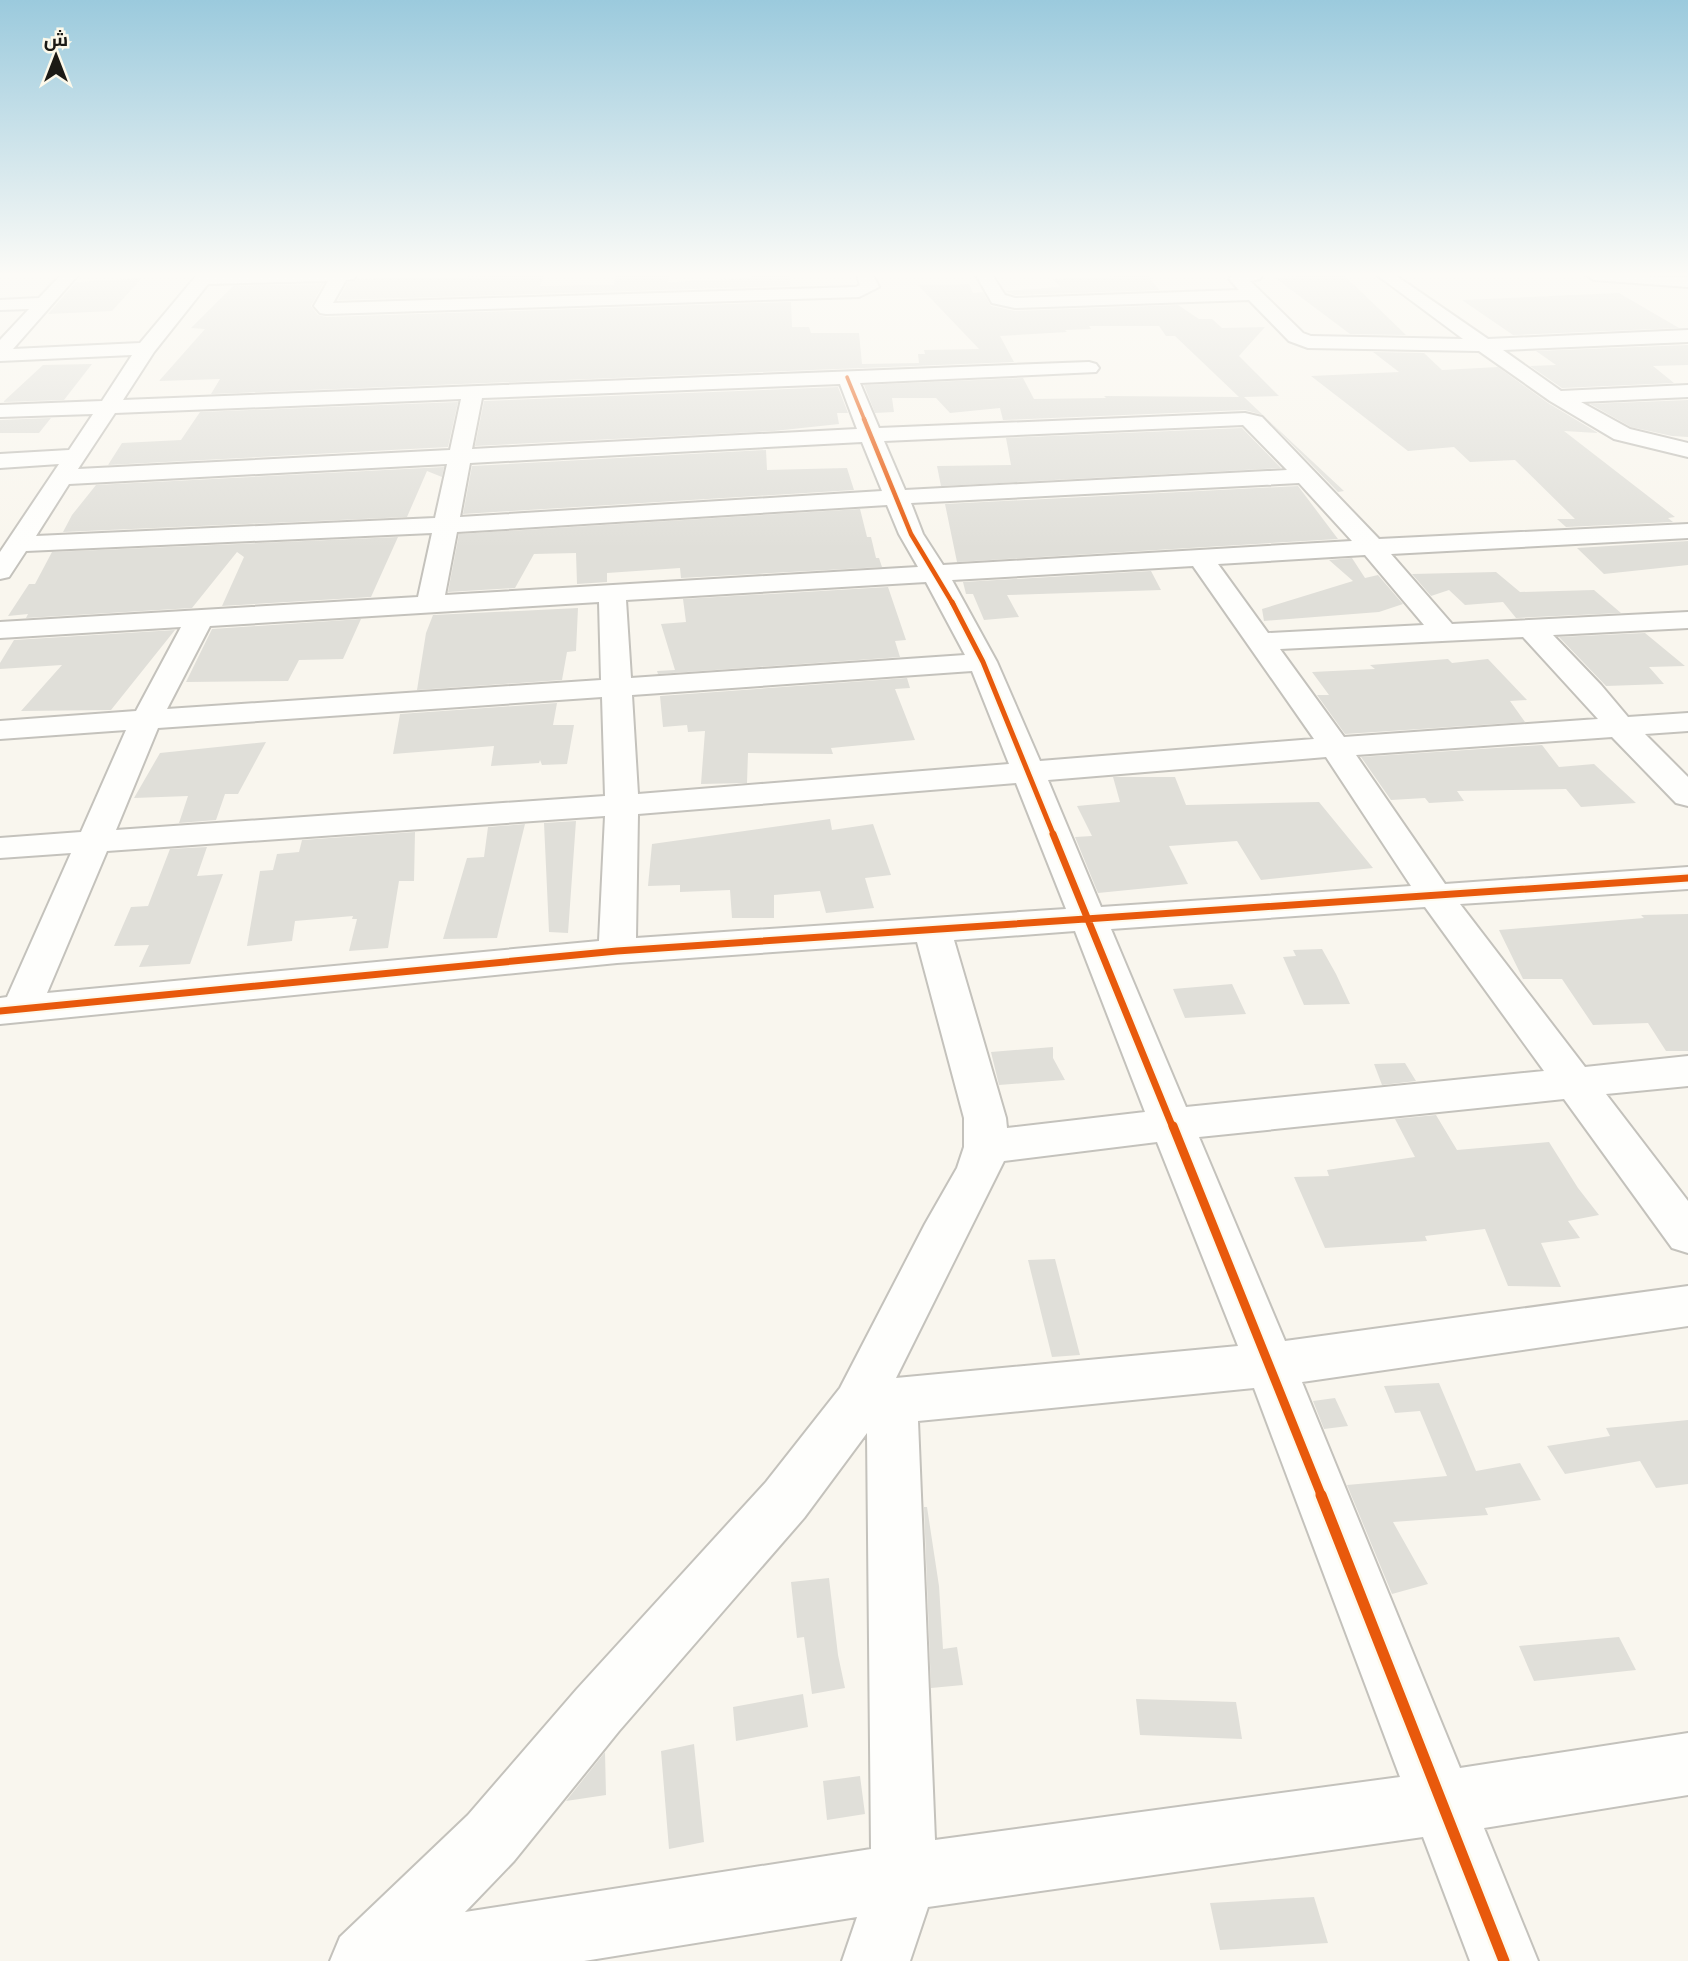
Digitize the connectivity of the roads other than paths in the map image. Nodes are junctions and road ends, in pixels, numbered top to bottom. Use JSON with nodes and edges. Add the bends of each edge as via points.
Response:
{"nodes":[{"id":1,"x":135,"y":367,"type":"edge"},
{"id":2,"x":1513,"y":367,"type":"edge"},
{"id":3,"x":1089,"y":368,"type":"dead end"},
{"id":4,"x":847,"y":377,"type":"junction"},
{"id":5,"x":473,"y":391,"type":"junction"},
{"id":6,"x":1688,"y":391,"type":"edge"},
{"id":7,"x":1558,"y":397,"type":"junction"},
{"id":8,"x":108,"y":407,"type":"junction"},
{"id":9,"x":0,"y":411,"type":"edge"},
{"id":10,"x":872,"y":435,"type":"junction"},
{"id":11,"x":1688,"y":450,"type":"edge"},
{"id":12,"x":75,"y":456,"type":"junction"},
{"id":13,"x":459,"y":458,"type":"junction"},
{"id":14,"x":0,"y":461,"type":"edge"},
{"id":15,"x":1307,"y":476,"type":"junction"},
{"id":16,"x":62,"y":477,"type":"junction"},
{"id":17,"x":898,"y":497,"type":"junction"},
{"id":18,"x":446,"y":525,"type":"junction"},
{"id":19,"x":1688,"y":531,"type":"edge"},
{"id":20,"x":19,"y":544,"type":"junction"},
{"id":21,"x":1372,"y":547,"type":"junction"},
{"id":22,"x":1200,"y":558,"type":"junction"},
{"id":23,"x":0,"y":571,"type":"edge"},
{"id":24,"x":934,"y":574,"type":"junction"},
{"id":25,"x":612,"y":594,"type":"junction"},
{"id":26,"x":430,"y":604,"type":"junction"},
{"id":27,"x":200,"y":618,"type":"junction"},
{"id":28,"x":1688,"y":620,"type":"edge"},
{"id":29,"x":1530,"y":628,"type":"junction"},
{"id":30,"x":0,"y":631,"type":"edge"},
{"id":31,"x":1444,"y":632,"type":"junction"},
{"id":32,"x":1259,"y":642,"type":"junction"},
{"id":33,"x":983,"y":663,"type":"junction"},
{"id":34,"x":615,"y":690,"type":"junction"},
{"id":35,"x":1688,"y":722,"type":"edge"},
{"id":36,"x":145,"y":723,"type":"junction"},
{"id":37,"x":1620,"y":727,"type":"junction"},
{"id":38,"x":0,"y":730,"type":"edge"},
{"id":39,"x":1335,"y":747,"type":"junction"},
{"id":40,"x":1029,"y":774,"type":"junction"},
{"id":41,"x":1688,"y":796,"type":"edge"},
{"id":42,"x":622,"y":805,"type":"junction"},
{"id":43,"x":94,"y":841,"type":"junction"},
{"id":44,"x":0,"y":848,"type":"edge"},
{"id":45,"x":1688,"y":878,"type":"edge"},
{"id":46,"x":1436,"y":897,"type":"junction"},
{"id":47,"x":1090,"y":920,"type":"junction"},
{"id":48,"x":933,"y":931,"type":"junction"},
{"id":49,"x":617,"y":951,"type":"junction"},
{"id":50,"x":11,"y":1010,"type":"edge"},
{"id":51,"x":1688,"y":1072,"type":"edge"},
{"id":52,"x":1573,"y":1083,"type":"junction"},
{"id":53,"x":1172,"y":1124,"type":"junction"},
{"id":54,"x":986,"y":1147,"type":"junction"},
{"id":55,"x":1688,"y":1235,"type":"edge"},
{"id":56,"x":1688,"y":1306,"type":"edge"},
{"id":57,"x":1270,"y":1365,"type":"junction"},
{"id":58,"x":875,"y":1403,"type":"junction"},
{"id":59,"x":1688,"y":1764,"type":"edge"},
{"id":60,"x":1442,"y":1803,"type":"junction"},
{"id":61,"x":904,"y":1877,"type":"junction"},
{"id":62,"x":364,"y":1961,"type":"edge"},
{"id":63,"x":370,"y":1961,"type":"edge"},
{"id":64,"x":876,"y":1961,"type":"edge"},
{"id":65,"x":1504,"y":1961,"type":"edge"}],
"edges":[{"from":1,"to":8,"type":"street"},
{"from":2,"to":7,"type":"street"},
{"from":3,"to":4,"type":"street"},
{"from":4,"to":5,"type":"street"},
{"from":4,"to":10,"type":"street"},
{"from":5,"to":8,"type":"street"},
{"from":5,"to":13,"type":"street"},
{"from":6,"to":7,"type":"street"},
{"from":7,"to":11,"type":"street","via":[[1622,434]]},
{"from":8,"to":9,"type":"street"},
{"from":8,"to":12,"type":"street"},
{"from":10,"to":13,"type":"street"},
{"from":10,"to":15,"type":"street","via":[[1245,419],[1254,422]]},
{"from":10,"to":17,"type":"street"},
{"from":12,"to":14,"type":"street"},
{"from":12,"to":16,"type":"street"},
{"from":13,"to":16,"type":"street"},
{"from":13,"to":18,"type":"street"},
{"from":15,"to":17,"type":"street"},
{"from":15,"to":21,"type":"street"},
{"from":16,"to":20,"type":"street"},
{"from":17,"to":18,"type":"street"},
{"from":17,"to":24,"type":"street","via":[[911,534]]},
{"from":18,"to":20,"type":"street"},
{"from":18,"to":26,"type":"street"},
{"from":19,"to":21,"type":"street"},
{"from":20,"to":23,"type":"street"},
{"from":21,"to":22,"type":"street"},
{"from":21,"to":31,"type":"street"},
{"from":22,"to":24,"type":"street"},
{"from":22,"to":32,"type":"street"},
{"from":24,"to":25,"type":"street"},
{"from":24,"to":33,"type":"street"},
{"from":25,"to":26,"type":"street"},
{"from":25,"to":34,"type":"street"},
{"from":26,"to":27,"type":"street"},
{"from":27,"to":30,"type":"street"},
{"from":27,"to":36,"type":"street"},
{"from":28,"to":29,"type":"street"},
{"from":29,"to":31,"type":"street"},
{"from":29,"to":37,"type":"street"},
{"from":31,"to":32,"type":"street"},
{"from":32,"to":39,"type":"street"},
{"from":33,"to":34,"type":"street"},
{"from":33,"to":40,"type":"street"},
{"from":34,"to":36,"type":"street"},
{"from":34,"to":42,"type":"street"},
{"from":35,"to":37,"type":"street"},
{"from":36,"to":38,"type":"street"},
{"from":36,"to":43,"type":"street"},
{"from":37,"to":39,"type":"street"},
{"from":37,"to":41,"type":"street"},
{"from":39,"to":40,"type":"street"},
{"from":39,"to":46,"type":"street"},
{"from":40,"to":42,"type":"street"},
{"from":40,"to":47,"type":"street"},
{"from":42,"to":43,"type":"street"},
{"from":42,"to":49,"type":"street"},
{"from":43,"to":44,"type":"street"},
{"from":43,"to":50,"type":"street"},
{"from":45,"to":46,"type":"street"},
{"from":46,"to":47,"type":"street"},
{"from":46,"to":52,"type":"street"},
{"from":47,"to":48,"type":"street"},
{"from":47,"to":53,"type":"street"},
{"from":48,"to":49,"type":"street"},
{"from":48,"to":54,"type":"street","via":[[985,1118]]},
{"from":49,"to":50,"type":"street"},
{"from":51,"to":52,"type":"street"},
{"from":52,"to":53,"type":"street"},
{"from":52,"to":55,"type":"street"},
{"from":53,"to":54,"type":"street"},
{"from":53,"to":57,"type":"street"},
{"from":54,"to":58,"type":"street","via":[[979,1170],[941,1237]]},
{"from":56,"to":57,"type":"street"},
{"from":57,"to":58,"type":"street"},
{"from":57,"to":60,"type":"street"},
{"from":58,"to":61,"type":"street"},
{"from":58,"to":62,"type":"street","via":[[598,1710],[499,1828]]},
{"from":59,"to":60,"type":"street"},
{"from":60,"to":61,"type":"street"},
{"from":60,"to":65,"type":"street"},
{"from":61,"to":63,"type":"street"},
{"from":61,"to":64,"type":"street"}]}
